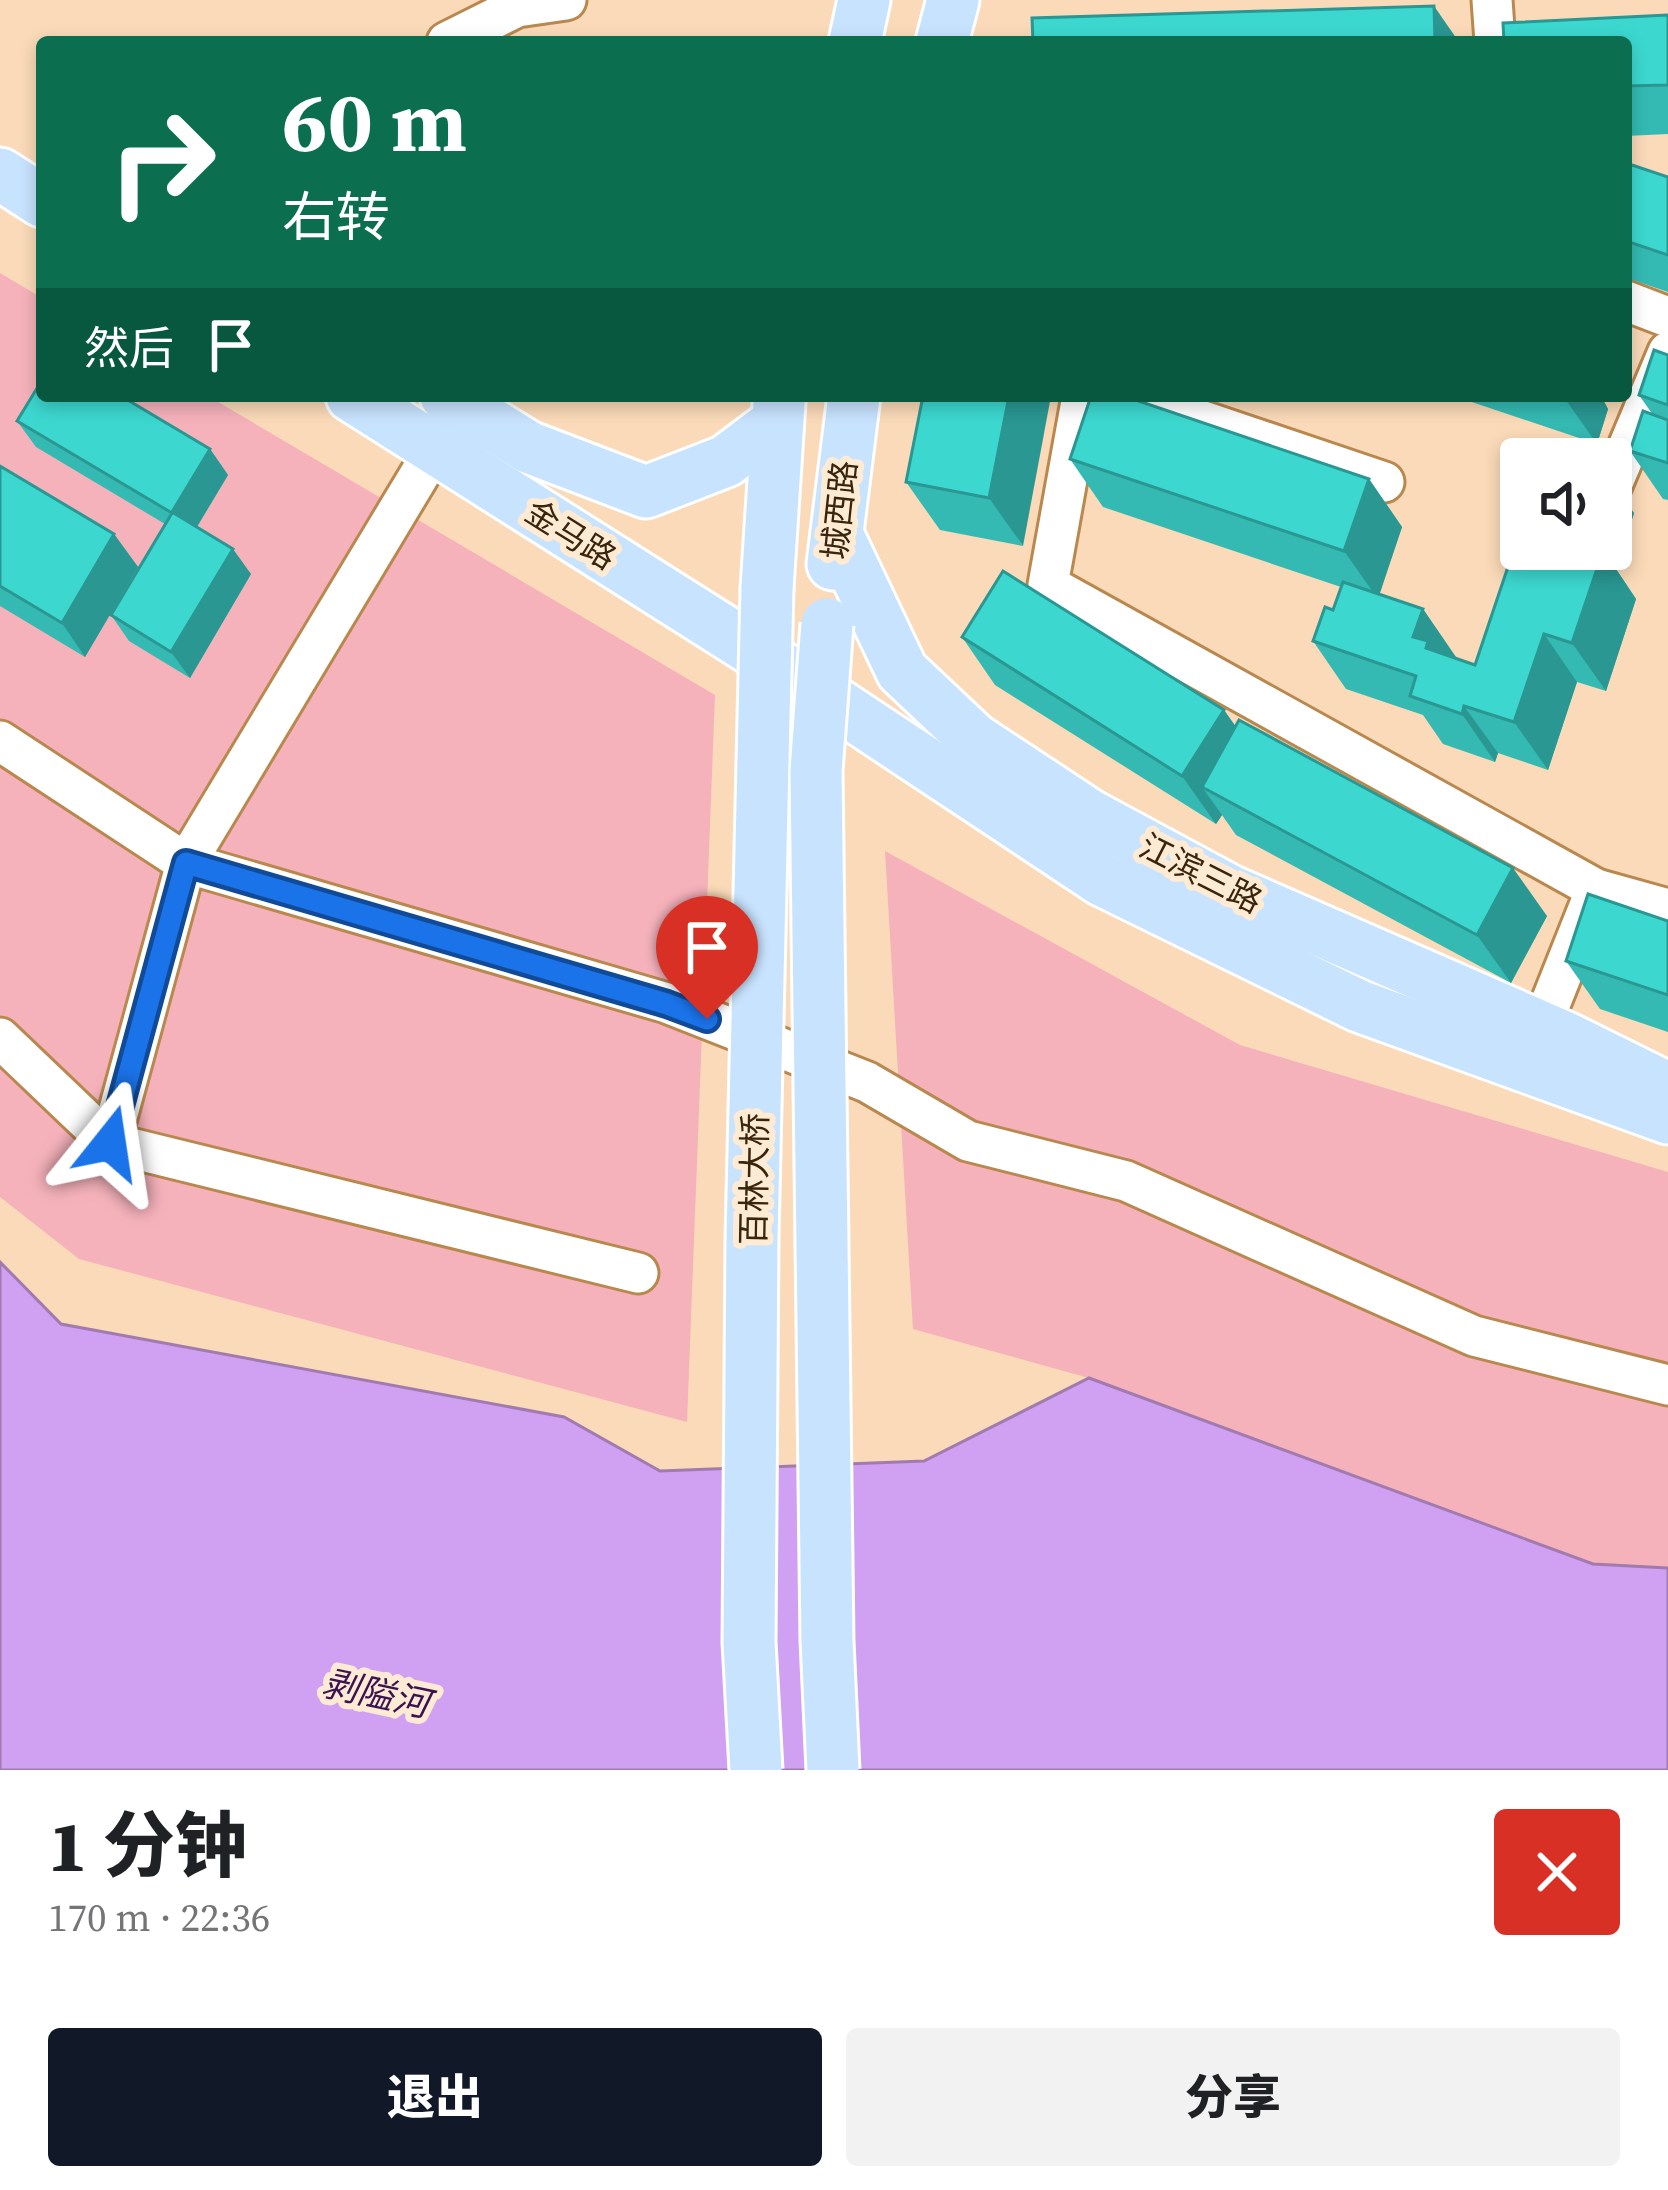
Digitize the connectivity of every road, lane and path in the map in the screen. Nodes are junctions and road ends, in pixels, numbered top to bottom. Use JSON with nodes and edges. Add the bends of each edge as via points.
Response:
{"nodes":[{"id":1,"x":566,"y":0,"type":"edge"},
{"id":2,"x":864,"y":0,"type":"edge"},
{"id":3,"x":953,"y":0,"type":"edge"},
{"id":4,"x":1492,"y":0,"type":"edge"},
{"id":5,"x":460,"y":36,"type":"edge"},
{"id":6,"x":855,"y":36,"type":"edge"},
{"id":7,"x":944,"y":36,"type":"edge"},
{"id":8,"x":1495,"y":36,"type":"edge"},
{"id":9,"x":0,"y":144,"type":"edge"},
{"id":10,"x":36,"y":160,"type":"edge"},
{"id":11,"x":0,"y":174,"type":"edge"},
{"id":12,"x":36,"y":197,"type":"edge"},
{"id":13,"x":1632,"y":303,"type":"edge"},
{"id":14,"x":1668,"y":317,"type":"edge"},
{"id":15,"x":1668,"y":352,"type":"edge"},
{"id":16,"x":362,"y":402,"type":"edge"},
{"id":17,"x":456,"y":402,"type":"edge"},
{"id":18,"x":853,"y":402,"type":"edge"},
{"id":19,"x":1081,"y":402,"type":"edge"},
{"id":20,"x":1147,"y":402,"type":"edge"},
{"id":21,"x":777,"y":410,"type":"edge"},
{"id":22,"x":1632,"y":438,"type":"edge"},
{"id":23,"x":435,"y":448,"type":"junction"},
{"id":24,"x":1384,"y":482,"type":"dead end"},
{"id":25,"x":837,"y":533,"type":"junction"},
{"id":26,"x":827,"y":624,"type":"joint"},
{"id":27,"x":790,"y":673,"type":"joint"},
{"id":28,"x":0,"y":741,"type":"edge"},
{"id":29,"x":186,"y":863,"type":"junction"},
{"id":30,"x":1597,"y":890,"type":"junction"},
{"id":31,"x":1668,"y":909,"type":"edge"},
{"id":32,"x":1541,"y":1027,"type":"junction"},
{"id":33,"x":0,"y":1038,"type":"edge"},
{"id":34,"x":1668,"y":1089,"type":"edge"},
{"id":35,"x":1668,"y":1118,"type":"edge"},
{"id":36,"x":110,"y":1143,"type":"junction"},
{"id":37,"x":638,"y":1274,"type":"dead end"},
{"id":38,"x":1668,"y":1385,"type":"edge"},
{"id":39,"x":756,"y":1770,"type":"edge"},
{"id":40,"x":833,"y":1770,"type":"edge"}],
"edges":[{"from":1,"to":5,"type":"street","via":[[517,8]]},
{"from":2,"to":6,"type":"main road"},
{"from":3,"to":7,"type":"main road"},
{"from":4,"to":8,"type":"street"},
{"from":9,"to":10,"type":"main road"},
{"from":11,"to":12,"type":"main road"},
{"from":13,"to":14,"type":"street"},
{"from":15,"to":22,"type":"street"},
{"from":16,"to":23,"type":"main road","name":"金马路"},
{"from":17,"to":21,"type":"main road","via":[[527,447],[646,493],[726,461]]},
{"from":18,"to":25,"type":"main road","name":"城西路"},
{"from":19,"to":30,"type":"street","via":[[1048,585]]},
{"from":20,"to":24,"type":"street"},
{"from":21,"to":39,"type":"main road","name":"百林大桥","bridge":true,"via":[[766,588],[752,1333]]},
{"from":23,"to":27,"type":"main road","name":"金马路"},
{"from":23,"to":29,"type":"street"},
{"from":25,"to":26,"type":"main road","name":"城西路"},
{"from":25,"to":32,"type":"main road","name":"江滨三路","via":[[902,670],[974,739],[1230,891]]},
{"from":26,"to":40,"type":"main road","name":"百林大桥","bridge":true,"via":[[816,771]]},
{"from":27,"to":35,"type":"main road","name":"江滨三路","via":[[1102,880],[1359,1006]]},
{"from":28,"to":29,"type":"street"},
{"from":29,"to":36,"type":"street"},
{"from":29,"to":38,"type":"street","via":[[667,1004],[867,1082],[968,1141],[1126,1181],[1474,1336]]},
{"from":30,"to":31,"type":"street"},
{"from":30,"to":32,"type":"street"},
{"from":32,"to":34,"type":"main road","name":"江滨三路"},
{"from":33,"to":36,"type":"street"},
{"from":36,"to":37,"type":"street"}]}
